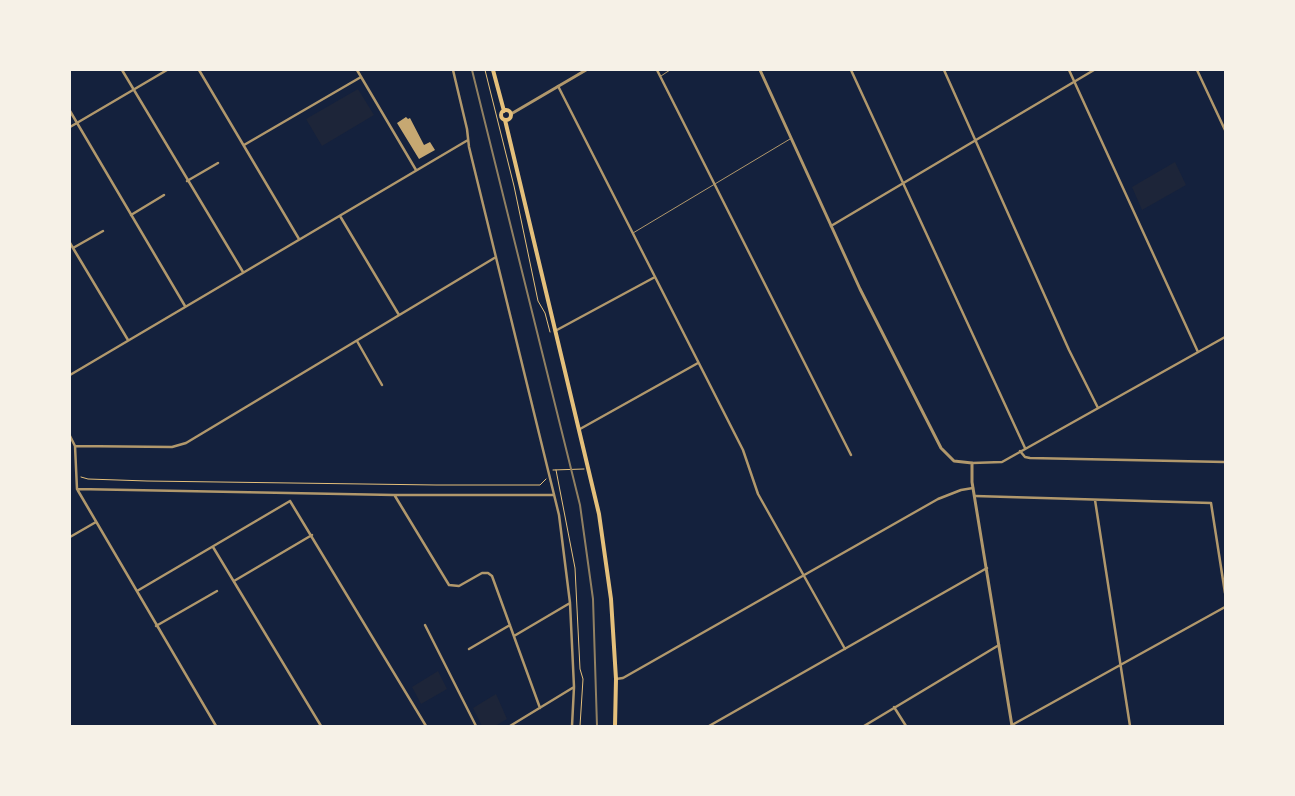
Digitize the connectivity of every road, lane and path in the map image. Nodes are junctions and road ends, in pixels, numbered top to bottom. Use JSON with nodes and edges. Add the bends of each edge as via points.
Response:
{"nodes":[{"id":1,"x":122,"y":70,"type":"edge"},
{"id":2,"x":167,"y":70,"type":"edge"},
{"id":3,"x":199,"y":70,"type":"edge"},
{"id":4,"x":357,"y":70,"type":"edge"},
{"id":5,"x":453,"y":70,"type":"edge"},
{"id":6,"x":485,"y":70,"type":"edge"},
{"id":7,"x":493,"y":70,"type":"edge"},
{"id":8,"x":586,"y":70,"type":"edge"},
{"id":9,"x":657,"y":70,"type":"edge"},
{"id":10,"x":670,"y":70,"type":"edge"},
{"id":11,"x":760,"y":70,"type":"edge"},
{"id":12,"x":851,"y":70,"type":"edge"},
{"id":13,"x":944,"y":70,"type":"edge"},
{"id":14,"x":1069,"y":70,"type":"edge"},
{"id":15,"x":1094,"y":70,"type":"edge"},
{"id":16,"x":1197,"y":70,"type":"edge"},
{"id":17,"x":660,"y":76,"type":"junction"},
{"id":18,"x":361,"y":77,"type":"junction"},
{"id":19,"x":1074,"y":82,"type":"junction"},
{"id":20,"x":558,"y":86,"type":"junction"},
{"id":21,"x":134,"y":89,"type":"junction"},
{"id":22,"x":70,"y":111,"type":"edge"},
{"id":23,"x":504,"y":111,"type":"junction"},
{"id":24,"x":511,"y":114,"type":"junction"},
{"id":25,"x":505,"y":120,"type":"junction"},
{"id":26,"x":77,"y":123,"type":"junction"},
{"id":27,"x":70,"y":127,"type":"edge"},
{"id":28,"x":1225,"y":130,"type":"edge"},
{"id":29,"x":791,"y":138,"type":"junction"},
{"id":30,"x":468,"y":140,"type":"junction"},
{"id":31,"x":975,"y":140,"type":"junction"},
{"id":32,"x":244,"y":145,"type":"junction"},
{"id":33,"x":218,"y":162,"type":"dead end"},
{"id":34,"x":416,"y":170,"type":"junction"},
{"id":35,"x":187,"y":181,"type":"junction"},
{"id":36,"x":903,"y":183,"type":"junction"},
{"id":37,"x":713,"y":184,"type":"junction"},
{"id":38,"x":164,"y":195,"type":"dead end"},
{"id":39,"x":131,"y":215,"type":"junction"},
{"id":40,"x":340,"y":215,"type":"junction"},
{"id":41,"x":831,"y":226,"type":"junction"},
{"id":42,"x":103,"y":231,"type":"dead end"},
{"id":43,"x":632,"y":233,"type":"junction"},
{"id":44,"x":299,"y":240,"type":"junction"},
{"id":45,"x":70,"y":243,"type":"edge"},
{"id":46,"x":73,"y":248,"type":"junction"},
{"id":47,"x":496,"y":257,"type":"junction"},
{"id":48,"x":243,"y":272,"type":"junction"},
{"id":49,"x":655,"y":277,"type":"junction"},
{"id":50,"x":186,"y":306,"type":"junction"},
{"id":51,"x":400,"y":315,"type":"junction"},
{"id":52,"x":552,"y":332,"type":"junction"},
{"id":53,"x":1225,"y":337,"type":"edge"},
{"id":54,"x":128,"y":340,"type":"junction"},
{"id":55,"x":357,"y":341,"type":"junction"},
{"id":56,"x":1198,"y":352,"type":"junction"},
{"id":57,"x":698,"y":362,"type":"junction"},
{"id":58,"x":70,"y":375,"type":"edge"},
{"id":59,"x":382,"y":385,"type":"dead end"},
{"id":60,"x":1098,"y":408,"type":"junction"},
{"id":61,"x":579,"y":430,"type":"junction"},
{"id":62,"x":70,"y":436,"type":"edge"},
{"id":63,"x":75,"y":446,"type":"junction"},
{"id":64,"x":1025,"y":448,"type":"junction"},
{"id":65,"x":1020,"y":451,"type":"junction"},
{"id":66,"x":851,"y":456,"type":"dead end"},
{"id":67,"x":1225,"y":462,"type":"edge"},
{"id":68,"x":972,"y":463,"type":"junction"},
{"id":69,"x":556,"y":470,"type":"dead end"},
{"id":70,"x":583,"y":470,"type":"dead end"},
{"id":71,"x":75,"y":474,"type":"junction"},
{"id":72,"x":546,"y":477,"type":"dead end"},
{"id":73,"x":973,"y":488,"type":"junction"},
{"id":74,"x":77,"y":489,"type":"junction"},
{"id":75,"x":292,"y":492,"type":"junction"},
{"id":76,"x":554,"y":494,"type":"junction"},
{"id":77,"x":394,"y":495,"type":"junction"},
{"id":78,"x":975,"y":496,"type":"junction"},
{"id":79,"x":290,"y":500,"type":"junction"},
{"id":80,"x":1095,"y":500,"type":"junction"},
{"id":81,"x":96,"y":522,"type":"junction"},
{"id":82,"x":312,"y":535,"type":"junction"},
{"id":83,"x":70,"y":537,"type":"edge"},
{"id":84,"x":213,"y":547,"type":"junction"},
{"id":85,"x":987,"y":568,"type":"junction"},
{"id":86,"x":804,"y":574,"type":"junction"},
{"id":87,"x":234,"y":581,"type":"junction"},
{"id":88,"x":137,"y":591,"type":"junction"},
{"id":89,"x":217,"y":591,"type":"dead end"},
{"id":90,"x":1225,"y":593,"type":"edge"},
{"id":91,"x":570,"y":603,"type":"junction"},
{"id":92,"x":1225,"y":607,"type":"edge"},
{"id":93,"x":425,"y":625,"type":"dead end"},
{"id":94,"x":510,"y":625,"type":"junction"},
{"id":95,"x":156,"y":626,"type":"junction"},
{"id":96,"x":514,"y":636,"type":"junction"},
{"id":97,"x":999,"y":645,"type":"junction"},
{"id":98,"x":469,"y":648,"type":"dead end"},
{"id":99,"x":845,"y":648,"type":"junction"},
{"id":100,"x":1120,"y":665,"type":"junction"},
{"id":101,"x":616,"y":679,"type":"junction"},
{"id":102,"x":574,"y":687,"type":"junction"},
{"id":103,"x":894,"y":707,"type":"junction"},
{"id":104,"x":540,"y":708,"type":"junction"},
{"id":105,"x":216,"y":726,"type":"edge"},
{"id":106,"x":321,"y":726,"type":"edge"},
{"id":107,"x":426,"y":726,"type":"edge"},
{"id":108,"x":476,"y":726,"type":"edge"},
{"id":109,"x":510,"y":726,"type":"edge"},
{"id":110,"x":572,"y":726,"type":"edge"},
{"id":111,"x":615,"y":726,"type":"edge"},
{"id":112,"x":708,"y":726,"type":"edge"},
{"id":113,"x":864,"y":726,"type":"edge"},
{"id":114,"x":906,"y":726,"type":"edge"},
{"id":115,"x":1012,"y":726,"type":"edge"},
{"id":116,"x":1130,"y":726,"type":"edge"}],
"edges":[{"from":1,"to":21,"type":"street"},
{"from":2,"to":21,"type":"street"},
{"from":3,"to":32,"type":"street"},
{"from":4,"to":18,"type":"street"},
{"from":5,"to":30,"type":"street"},
{"from":6,"to":52,"type":"path","via":[[538,301]]},
{"from":7,"to":23,"type":"main road"},
{"from":8,"to":20,"type":"street"},
{"from":9,"to":17,"type":"street"},
{"from":10,"to":17,"type":"lane"},
{"from":11,"to":29,"type":"street"},
{"from":12,"to":36,"type":"street"},
{"from":13,"to":31,"type":"street"},
{"from":14,"to":19,"type":"street"},
{"from":15,"to":19,"type":"street"},
{"from":16,"to":28,"type":"street"},
{"from":17,"to":37,"type":"street"},
{"from":18,"to":32,"type":"street"},
{"from":18,"to":34,"type":"street"},
{"from":19,"to":31,"type":"street"},
{"from":19,"to":56,"type":"street"},
{"from":20,"to":24,"type":"street"},
{"from":20,"to":43,"type":"street"},
{"from":21,"to":26,"type":"street"},
{"from":21,"to":35,"type":"street"},
{"from":22,"to":26,"type":"street"},
{"from":23,"to":24,"type":"main road"},
{"from":23,"to":25,"type":"main road","via":[[501,116]]},
{"from":24,"to":25,"type":"main road"},
{"from":25,"to":52,"type":"main road"},
{"from":26,"to":27,"type":"street"},
{"from":26,"to":39,"type":"street"},
{"from":29,"to":37,"type":"lane"},
{"from":29,"to":41,"type":"street"},
{"from":30,"to":34,"type":"street"},
{"from":30,"to":47,"type":"street"},
{"from":31,"to":36,"type":"street"},
{"from":31,"to":60,"type":"street"},
{"from":32,"to":44,"type":"street"},
{"from":33,"to":35,"type":"street"},
{"from":34,"to":40,"type":"street"},
{"from":35,"to":48,"type":"street"},
{"from":36,"to":41,"type":"street"},
{"from":36,"to":64,"type":"street"},
{"from":37,"to":43,"type":"lane"},
{"from":37,"to":66,"type":"street"},
{"from":38,"to":39,"type":"street"},
{"from":39,"to":50,"type":"street"},
{"from":40,"to":44,"type":"street"},
{"from":40,"to":51,"type":"street"},
{"from":41,"to":68,"type":"street","via":[[941,448],[954,461]]},
{"from":42,"to":46,"type":"street"},
{"from":43,"to":49,"type":"street"},
{"from":44,"to":48,"type":"street"},
{"from":45,"to":46,"type":"street"},
{"from":46,"to":54,"type":"street"},
{"from":47,"to":51,"type":"street"},
{"from":47,"to":76,"type":"street"},
{"from":48,"to":50,"type":"street"},
{"from":49,"to":52,"type":"street"},
{"from":49,"to":57,"type":"street"},
{"from":50,"to":54,"type":"street"},
{"from":51,"to":55,"type":"street"},
{"from":52,"to":61,"type":"main road"},
{"from":53,"to":56,"type":"street"},
{"from":54,"to":58,"type":"street"},
{"from":55,"to":59,"type":"street"},
{"from":55,"to":63,"type":"street","via":[[180,446]]},
{"from":56,"to":60,"type":"street"},
{"from":57,"to":61,"type":"street"},
{"from":57,"to":86,"type":"street","via":[[749,463],[758,494]]},
{"from":60,"to":64,"type":"street"},
{"from":61,"to":101,"type":"main road","via":[[599,514]]},
{"from":62,"to":63,"type":"street"},
{"from":63,"to":71,"type":"street"},
{"from":64,"to":65,"type":"street"},
{"from":65,"to":67,"type":"street","via":[[1030,458]]},
{"from":65,"to":68,"type":"street","via":[[1002,462]]},
{"from":68,"to":73,"type":"street"},
{"from":69,"to":70,"type":"path"},
{"from":71,"to":72,"type":"path","via":[[88,479],[107,480],[436,485],[540,485]]},
{"from":71,"to":74,"type":"street"},
{"from":73,"to":78,"type":"street"},
{"from":73,"to":86,"type":"street","via":[[938,499]]},
{"from":74,"to":75,"type":"street"},
{"from":74,"to":81,"type":"street"},
{"from":75,"to":77,"type":"street"},
{"from":75,"to":79,"type":"street"},
{"from":76,"to":77,"type":"street"},
{"from":76,"to":91,"type":"street"},
{"from":77,"to":94,"type":"street","via":[[449,585],[459,586],[486,572],[494,579]]},
{"from":78,"to":80,"type":"street"},
{"from":78,"to":85,"type":"street"},
{"from":79,"to":82,"type":"street"},
{"from":79,"to":84,"type":"street"},
{"from":80,"to":90,"type":"street","via":[[1211,503]]},
{"from":80,"to":100,"type":"street"},
{"from":81,"to":83,"type":"street"},
{"from":81,"to":88,"type":"street"},
{"from":82,"to":87,"type":"street"},
{"from":82,"to":107,"type":"street"},
{"from":84,"to":87,"type":"street"},
{"from":84,"to":88,"type":"street"},
{"from":85,"to":97,"type":"street"},
{"from":85,"to":99,"type":"street"},
{"from":86,"to":99,"type":"street"},
{"from":86,"to":101,"type":"street","via":[[623,678]]},
{"from":87,"to":106,"type":"street"},
{"from":88,"to":95,"type":"street"},
{"from":89,"to":95,"type":"street"},
{"from":91,"to":96,"type":"street"},
{"from":91,"to":102,"type":"street"},
{"from":92,"to":100,"type":"street"},
{"from":93,"to":108,"type":"street"},
{"from":94,"to":96,"type":"street"},
{"from":94,"to":98,"type":"street"},
{"from":95,"to":105,"type":"street"},
{"from":96,"to":104,"type":"street"},
{"from":97,"to":103,"type":"street"},
{"from":97,"to":115,"type":"street"},
{"from":99,"to":112,"type":"street"},
{"from":100,"to":115,"type":"street"},
{"from":100,"to":116,"type":"street"},
{"from":101,"to":111,"type":"main road"},
{"from":102,"to":104,"type":"street"},
{"from":102,"to":110,"type":"street"},
{"from":103,"to":113,"type":"street"},
{"from":103,"to":114,"type":"street"},
{"from":104,"to":109,"type":"street"}]}
